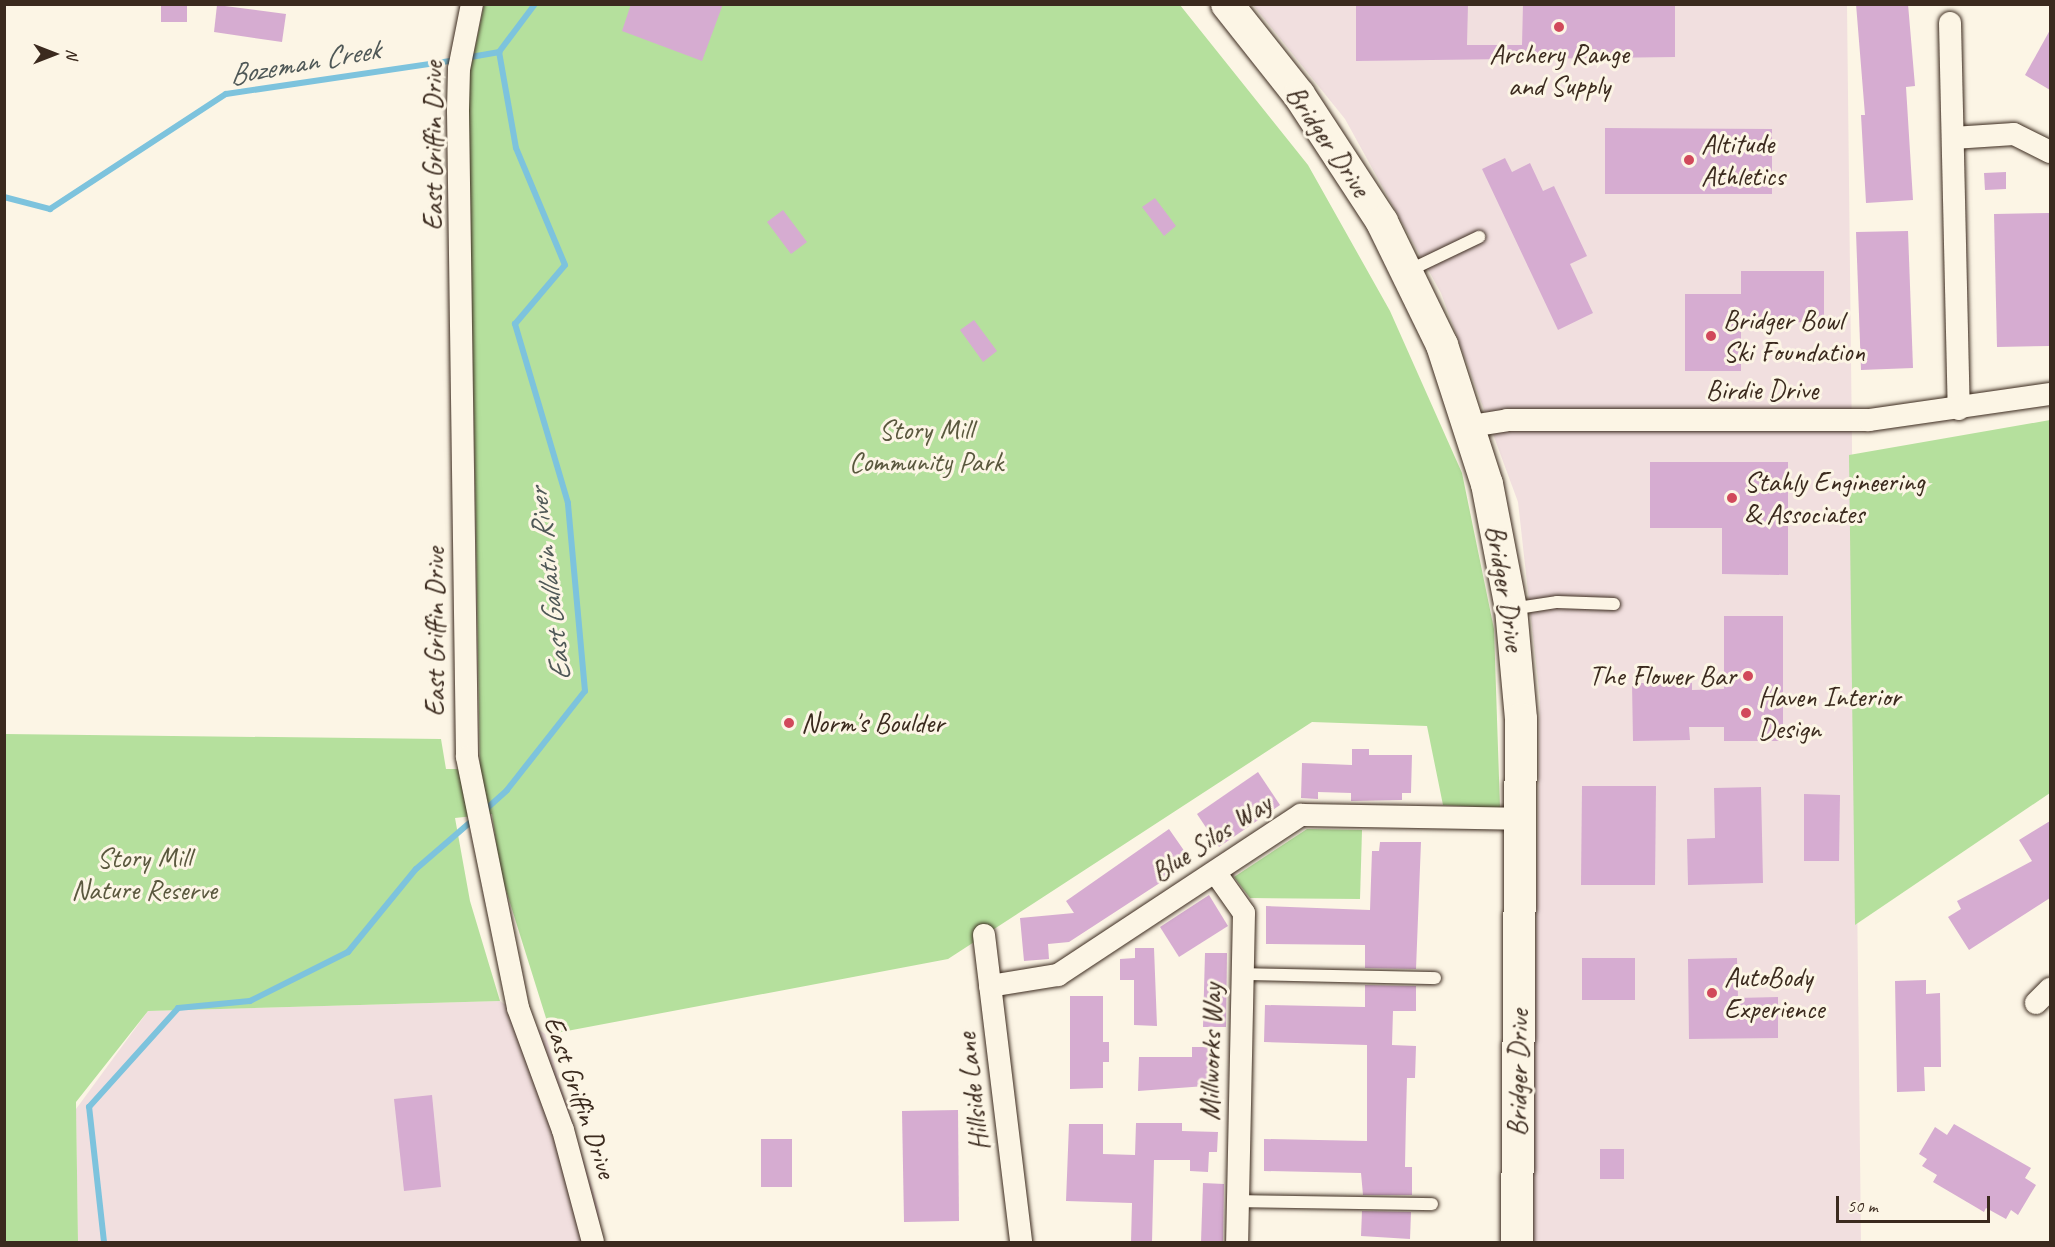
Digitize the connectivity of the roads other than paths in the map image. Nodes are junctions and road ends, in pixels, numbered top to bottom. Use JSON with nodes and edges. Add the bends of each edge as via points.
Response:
{"nodes":[{"id":1,"x":472,"y":4,"type":"edge"},
{"id":2,"x":1227,"y":4,"type":"edge"},
{"id":3,"x":1950,"y":23,"type":"dead end"},
{"id":4,"x":1953,"y":138,"type":"junction"},
{"id":5,"x":2050,"y":153,"type":"edge"},
{"id":6,"x":1479,"y":237,"type":"dead end"},
{"id":7,"x":1408,"y":271,"type":"junction"},
{"id":8,"x":2050,"y":394,"type":"edge"},
{"id":9,"x":1959,"y":409,"type":"junction"},
{"id":10,"x":1471,"y":426,"type":"junction"},
{"id":11,"x":1614,"y":604,"type":"dead end"},
{"id":12,"x":1511,"y":609,"type":"junction"},
{"id":13,"x":1521,"y":819,"type":"junction"},
{"id":14,"x":1215,"y":872,"type":"junction"},
{"id":15,"x":984,"y":935,"type":"dead end"},
{"id":16,"x":1243,"y":974,"type":"junction"},
{"id":17,"x":1435,"y":978,"type":"dead end"},
{"id":18,"x":990,"y":986,"type":"junction"},
{"id":19,"x":1238,"y":1201,"type":"junction"},
{"id":20,"x":1432,"y":1204,"type":"dead end"},
{"id":21,"x":593,"y":1242,"type":"edge"},
{"id":22,"x":1021,"y":1242,"type":"edge"},
{"id":23,"x":1237,"y":1242,"type":"edge"},
{"id":24,"x":1517,"y":1242,"type":"edge"}],
"edges":[{"from":1,"to":21,"type":"street","name":"East Griffin Drive","via":[[459,69],[465,725],[471,790],[518,1008],[563,1130]]},
{"from":2,"to":7,"type":"main road","name":"Bridger Drive","via":[[1334,145]]},
{"from":3,"to":4,"type":"street"},
{"from":4,"to":5,"type":"street","via":[[2014,134]]},
{"from":4,"to":9,"type":"street"},
{"from":6,"to":7,"type":"lane"},
{"from":7,"to":10,"type":"main road","name":"Bridger Drive","via":[[1442,345]]},
{"from":8,"to":9,"type":"street","name":"Birdie Drive"},
{"from":9,"to":10,"type":"street","name":"Birdie Drive","via":[[1869,420],[1508,420]]},
{"from":10,"to":12,"type":"main road","name":"Bridger Drive"},
{"from":11,"to":12,"type":"lane","via":[[1557,602]]},
{"from":12,"to":13,"type":"main road","name":"Bridger Drive","via":[[1520,700]]},
{"from":13,"to":14,"type":"street","name":"Blue Silos Way","via":[[1301,816]]},
{"from":13,"to":24,"type":"main road","name":"Bridger Drive"},
{"from":14,"to":16,"type":"street","name":"Millworks Way","via":[[1244,913]]},
{"from":14,"to":18,"type":"street","name":"Blue Silos Way","via":[[1058,975]]},
{"from":15,"to":18,"type":"street","name":"Hillside Lane"},
{"from":16,"to":17,"type":"lane"},
{"from":16,"to":19,"type":"street","name":"Millworks Way"},
{"from":18,"to":22,"type":"street","name":"Hillside Lane"},
{"from":19,"to":20,"type":"lane"},
{"from":19,"to":23,"type":"street","name":"Millworks Way"}]}
